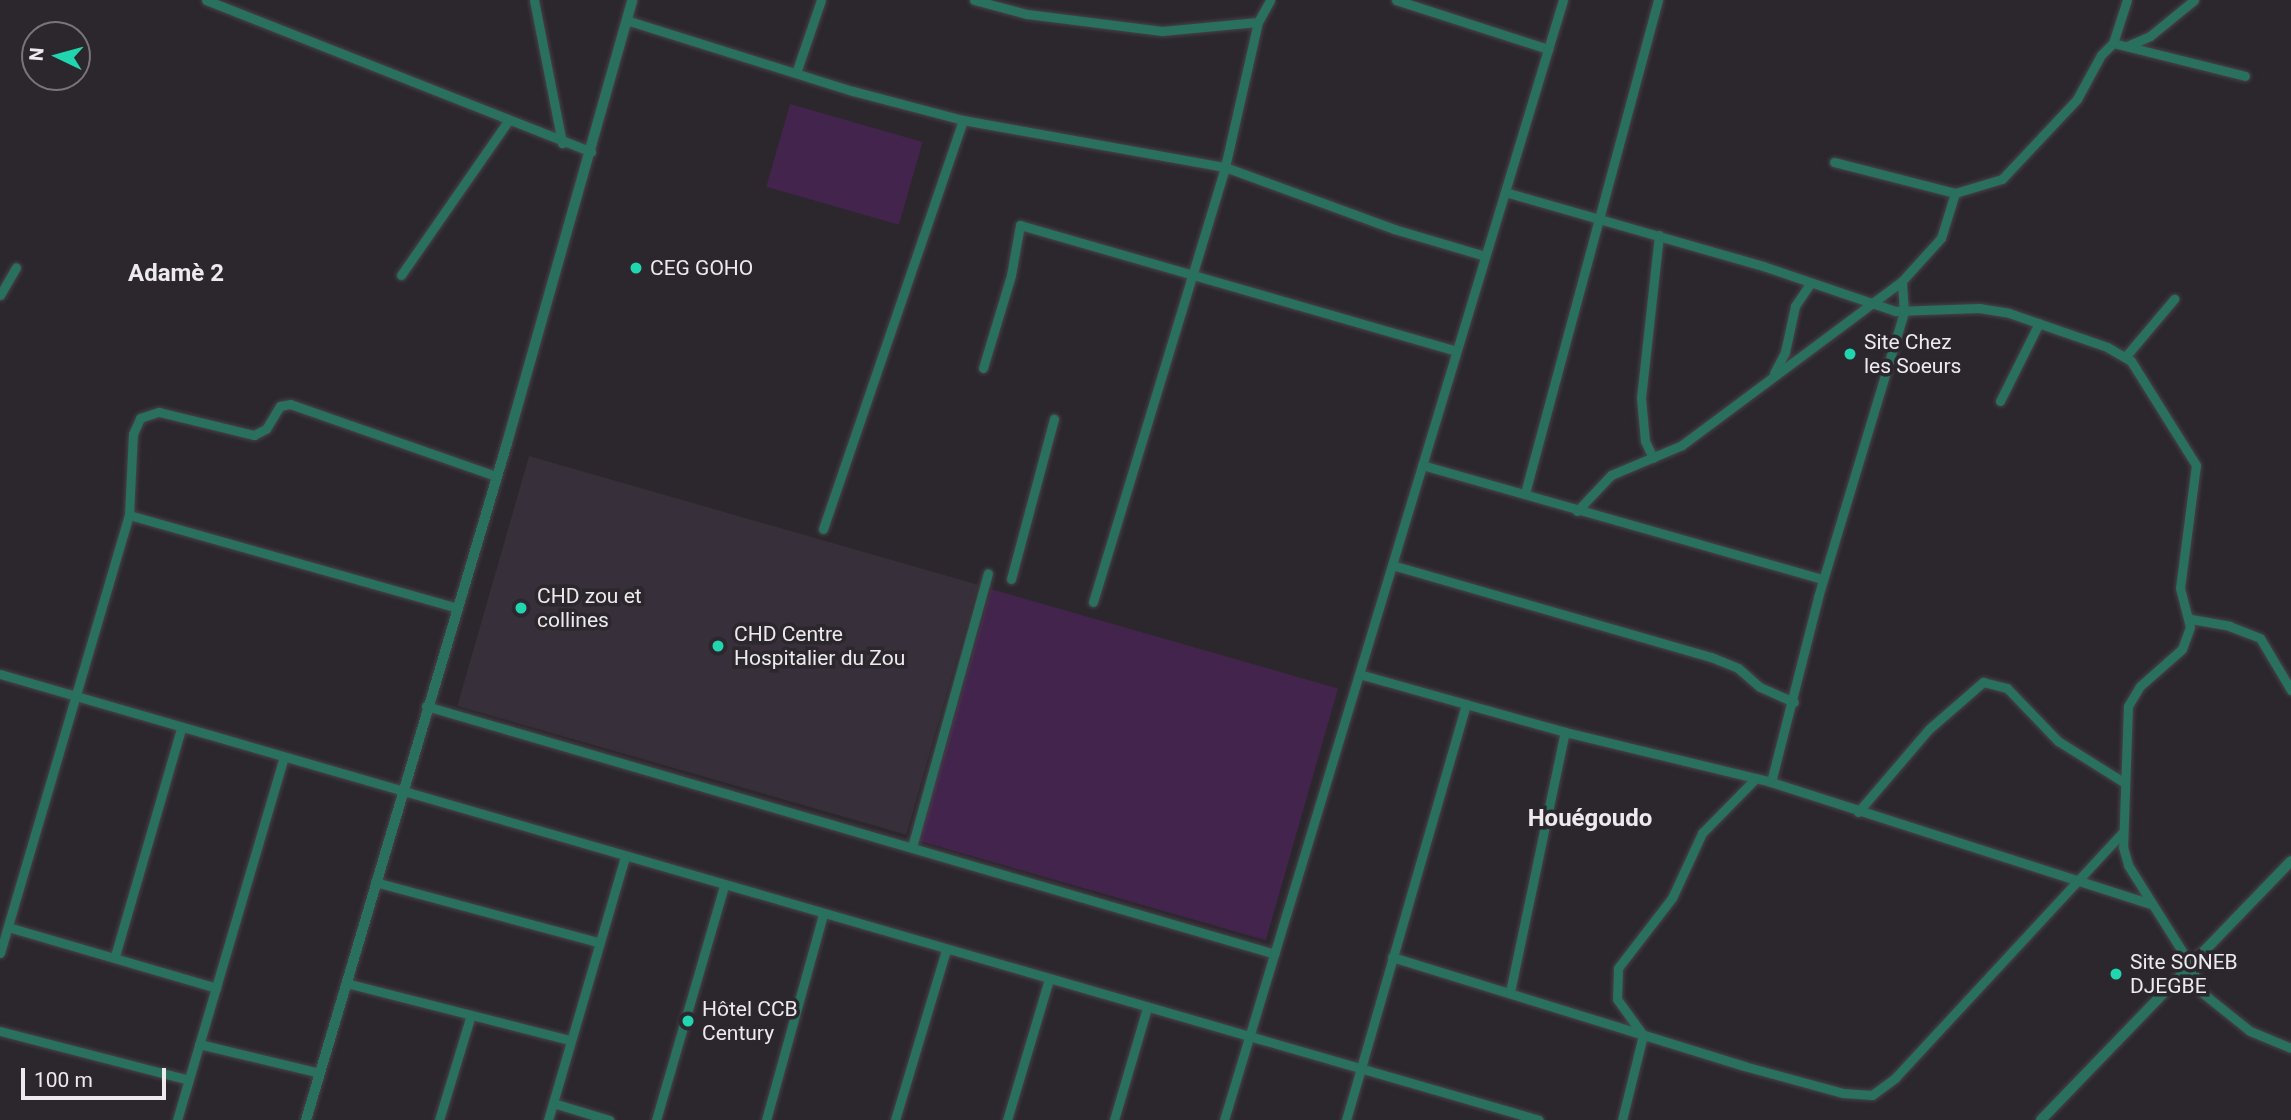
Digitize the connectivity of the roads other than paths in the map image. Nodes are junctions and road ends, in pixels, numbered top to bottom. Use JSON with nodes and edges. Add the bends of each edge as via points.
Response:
{"nodes":[{"id":1,"x":206,"y":0,"type":"edge"},
{"id":2,"x":534,"y":0,"type":"edge"},
{"id":3,"x":632,"y":0,"type":"edge"},
{"id":4,"x":821,"y":0,"type":"edge"},
{"id":5,"x":974,"y":0,"type":"edge"},
{"id":6,"x":1269,"y":0,"type":"edge"},
{"id":7,"x":1396,"y":0,"type":"edge"},
{"id":8,"x":1563,"y":0,"type":"edge"},
{"id":9,"x":1658,"y":0,"type":"edge"},
{"id":10,"x":2127,"y":0,"type":"edge"},
{"id":11,"x":2194,"y":0,"type":"edge"},
{"id":12,"x":626,"y":20,"type":"junction"},
{"id":13,"x":1258,"y":22,"type":"junction"},
{"id":14,"x":2113,"y":43,"type":"junction"},
{"id":15,"x":2126,"y":46,"type":"junction"},
{"id":16,"x":1548,"y":49,"type":"junction"},
{"id":17,"x":796,"y":73,"type":"junction"},
{"id":18,"x":2245,"y":76,"type":"dead end"},
{"id":19,"x":963,"y":120,"type":"junction"},
{"id":20,"x":508,"y":121,"type":"junction"},
{"id":21,"x":562,"y":143,"type":"junction"},
{"id":22,"x":590,"y":152,"type":"junction"},
{"id":23,"x":1834,"y":162,"type":"dead end"},
{"id":24,"x":1225,"y":167,"type":"junction"},
{"id":25,"x":1504,"y":192,"type":"junction"},
{"id":26,"x":1955,"y":193,"type":"junction"},
{"id":27,"x":1599,"y":217,"type":"junction"},
{"id":28,"x":1659,"y":235,"type":"junction"},
{"id":29,"x":1485,"y":256,"type":"junction"},
{"id":30,"x":16,"y":267,"type":"dead end"},
{"id":31,"x":1192,"y":274,"type":"junction"},
{"id":32,"x":401,"y":275,"type":"dead end"},
{"id":33,"x":1902,"y":281,"type":"junction"},
{"id":34,"x":1809,"y":285,"type":"junction"},
{"id":35,"x":0,"y":295,"type":"edge"},
{"id":36,"x":2174,"y":299,"type":"dead end"},
{"id":37,"x":1877,"y":302,"type":"junction"},
{"id":38,"x":1903,"y":312,"type":"junction"},
{"id":39,"x":2039,"y":323,"type":"junction"},
{"id":40,"x":1456,"y":351,"type":"junction"},
{"id":41,"x":2126,"y":356,"type":"junction"},
{"id":42,"x":984,"y":368,"type":"dead end"},
{"id":43,"x":1773,"y":375,"type":"junction"},
{"id":44,"x":2000,"y":401,"type":"dead end"},
{"id":45,"x":1054,"y":419,"type":"dead end"},
{"id":46,"x":1653,"y":458,"type":"junction"},
{"id":47,"x":1422,"y":465,"type":"junction"},
{"id":48,"x":496,"y":476,"type":"junction"},
{"id":49,"x":1525,"y":493,"type":"junction"},
{"id":50,"x":1577,"y":511,"type":"junction"},
{"id":51,"x":129,"y":515,"type":"junction"},
{"id":52,"x":823,"y":529,"type":"dead end"},
{"id":53,"x":1392,"y":565,"type":"junction"},
{"id":54,"x":988,"y":573,"type":"dead end"},
{"id":55,"x":1010,"y":579,"type":"dead end"},
{"id":56,"x":1824,"y":579,"type":"junction"},
{"id":57,"x":1093,"y":602,"type":"dead end"},
{"id":58,"x":455,"y":607,"type":"junction"},
{"id":59,"x":2191,"y":619,"type":"junction"},
{"id":60,"x":0,"y":674,"type":"edge"},
{"id":61,"x":1359,"y":674,"type":"junction"},
{"id":62,"x":2291,"y":690,"type":"edge"},
{"id":63,"x":76,"y":695,"type":"junction"},
{"id":64,"x":1794,"y":702,"type":"junction"},
{"id":65,"x":1466,"y":704,"type":"junction"},
{"id":66,"x":426,"y":706,"type":"junction"},
{"id":67,"x":181,"y":729,"type":"junction"},
{"id":68,"x":1565,"y":732,"type":"junction"},
{"id":69,"x":283,"y":759,"type":"junction"},
{"id":70,"x":1756,"y":778,"type":"junction"},
{"id":71,"x":1771,"y":782,"type":"junction"},
{"id":72,"x":2125,"y":783,"type":"junction"},
{"id":73,"x":401,"y":793,"type":"junction"},
{"id":74,"x":1858,"y":812,"type":"junction"},
{"id":75,"x":2122,"y":833,"type":"junction"},
{"id":76,"x":912,"y":848,"type":"junction"},
{"id":77,"x":625,"y":857,"type":"junction"},
{"id":78,"x":2291,"y":861,"type":"edge"},
{"id":79,"x":2075,"y":881,"type":"junction"},
{"id":80,"x":375,"y":882,"type":"junction"},
{"id":81,"x":724,"y":886,"type":"junction"},
{"id":82,"x":2151,"y":904,"type":"junction"},
{"id":83,"x":823,"y":914,"type":"junction"},
{"id":84,"x":8,"y":928,"type":"junction"},
{"id":85,"x":597,"y":942,"type":"junction"},
{"id":86,"x":946,"y":950,"type":"junction"},
{"id":87,"x":0,"y":953,"type":"edge"},
{"id":88,"x":1275,"y":954,"type":"junction"},
{"id":89,"x":115,"y":956,"type":"junction"},
{"id":90,"x":1392,"y":957,"type":"junction"},
{"id":91,"x":2192,"y":967,"type":"junction"},
{"id":92,"x":1049,"y":979,"type":"junction"},
{"id":93,"x":346,"y":982,"type":"junction"},
{"id":94,"x":216,"y":988,"type":"junction"},
{"id":95,"x":1510,"y":992,"type":"junction"},
{"id":96,"x":1147,"y":1008,"type":"junction"},
{"id":97,"x":471,"y":1015,"type":"junction"},
{"id":98,"x":0,"y":1031,"type":"edge"},
{"id":99,"x":1643,"y":1035,"type":"junction"},
{"id":100,"x":1250,"y":1037,"type":"junction"},
{"id":101,"x":570,"y":1040,"type":"junction"},
{"id":102,"x":199,"y":1044,"type":"junction"},
{"id":103,"x":2291,"y":1048,"type":"edge"},
{"id":104,"x":1361,"y":1069,"type":"junction"},
{"id":105,"x":320,"y":1073,"type":"junction"},
{"id":106,"x":189,"y":1080,"type":"junction"},
{"id":107,"x":553,"y":1103,"type":"junction"},
{"id":108,"x":177,"y":1120,"type":"edge"},
{"id":109,"x":306,"y":1120,"type":"edge"},
{"id":110,"x":439,"y":1120,"type":"edge"},
{"id":111,"x":548,"y":1120,"type":"edge"},
{"id":112,"x":610,"y":1120,"type":"edge"},
{"id":113,"x":656,"y":1120,"type":"edge"},
{"id":114,"x":766,"y":1120,"type":"edge"},
{"id":115,"x":895,"y":1120,"type":"edge"},
{"id":116,"x":1007,"y":1120,"type":"edge"},
{"id":117,"x":1114,"y":1120,"type":"edge"},
{"id":118,"x":1224,"y":1120,"type":"edge"},
{"id":119,"x":1346,"y":1120,"type":"edge"},
{"id":120,"x":1539,"y":1120,"type":"edge"},
{"id":121,"x":1622,"y":1120,"type":"edge"},
{"id":122,"x":2040,"y":1120,"type":"edge"}],
"edges":[{"from":1,"to":20,"type":"street"},
{"from":2,"to":21,"type":"street"},
{"from":3,"to":12,"type":"street"},
{"from":4,"to":17,"type":"street"},
{"from":5,"to":13,"type":"street","via":[[1027,14],[1162,31]]},
{"from":6,"to":13,"type":"street"},
{"from":7,"to":16,"type":"street"},
{"from":8,"to":16,"type":"street"},
{"from":9,"to":27,"type":"street"},
{"from":10,"to":14,"type":"street"},
{"from":11,"to":15,"type":"street","via":[[2150,36]]},
{"from":12,"to":17,"type":"street"},
{"from":12,"to":22,"type":"street"},
{"from":13,"to":24,"type":"street"},
{"from":14,"to":15,"type":"street"},
{"from":14,"to":26,"type":"street","via":[[2101,55],[2077,99],[2002,179]]},
{"from":15,"to":18,"type":"street"},
{"from":16,"to":25,"type":"street"},
{"from":17,"to":19,"type":"street"},
{"from":19,"to":24,"type":"street"},
{"from":19,"to":52,"type":"street"},
{"from":20,"to":21,"type":"street"},
{"from":20,"to":32,"type":"street"},
{"from":21,"to":22,"type":"street"},
{"from":22,"to":48,"type":"street"},
{"from":23,"to":26,"type":"street"},
{"from":24,"to":29,"type":"street","via":[[1394,229]]},
{"from":24,"to":31,"type":"street"},
{"from":25,"to":27,"type":"street"},
{"from":25,"to":29,"type":"street"},
{"from":26,"to":33,"type":"street","via":[[1941,238]]},
{"from":27,"to":28,"type":"street"},
{"from":27,"to":49,"type":"street"},
{"from":28,"to":34,"type":"street"},
{"from":28,"to":46,"type":"street","via":[[1641,398],[1645,441]]},
{"from":29,"to":40,"type":"street"},
{"from":30,"to":35,"type":"street"},
{"from":31,"to":40,"type":"street"},
{"from":31,"to":42,"type":"street","via":[[1020,225]]},
{"from":31,"to":57,"type":"street"},
{"from":33,"to":37,"type":"street"},
{"from":33,"to":38,"type":"street"},
{"from":34,"to":37,"type":"street"},
{"from":34,"to":43,"type":"street","via":[[1795,306],[1785,352]]},
{"from":36,"to":41,"type":"street"},
{"from":37,"to":38,"type":"street"},
{"from":37,"to":43,"type":"street"},
{"from":38,"to":39,"type":"street","via":[[1996,309]]},
{"from":38,"to":56,"type":"street"},
{"from":39,"to":41,"type":"street"},
{"from":39,"to":44,"type":"street"},
{"from":40,"to":47,"type":"street"},
{"from":41,"to":59,"type":"street","via":[[2195,460],[2180,588]]},
{"from":43,"to":46,"type":"street","via":[[1682,445]]},
{"from":45,"to":55,"type":"street"},
{"from":46,"to":50,"type":"street","via":[[1611,475]]},
{"from":47,"to":49,"type":"street"},
{"from":47,"to":53,"type":"street"},
{"from":48,"to":51,"type":"street","via":[[290,404],[280,407],[266,429],[254,435],[147,413],[136,423],[133,434]]},
{"from":48,"to":58,"type":"street"},
{"from":49,"to":50,"type":"street"},
{"from":50,"to":56,"type":"street"},
{"from":51,"to":58,"type":"street"},
{"from":51,"to":63,"type":"street"},
{"from":53,"to":61,"type":"street"},
{"from":53,"to":64,"type":"street","via":[[1711,657]]},
{"from":54,"to":76,"type":"street"},
{"from":56,"to":64,"type":"street"},
{"from":58,"to":66,"type":"street"},
{"from":59,"to":62,"type":"street","via":[[2260,638]]},
{"from":59,"to":72,"type":"street","via":[[2182,649],[2140,686],[2128,706]]},
{"from":60,"to":63,"type":"street"},
{"from":61,"to":65,"type":"street"},
{"from":61,"to":88,"type":"street"},
{"from":63,"to":67,"type":"street"},
{"from":63,"to":84,"type":"street"},
{"from":64,"to":71,"type":"street"},
{"from":65,"to":68,"type":"street"},
{"from":65,"to":90,"type":"street"},
{"from":66,"to":73,"type":"street"},
{"from":66,"to":76,"type":"street"},
{"from":67,"to":69,"type":"street"},
{"from":67,"to":89,"type":"street"},
{"from":68,"to":70,"type":"street"},
{"from":68,"to":95,"type":"street"},
{"from":69,"to":73,"type":"street"},
{"from":69,"to":94,"type":"street"},
{"from":70,"to":71,"type":"street"},
{"from":70,"to":99,"type":"street","via":[[1702,833],[1672,898],[1619,968],[1617,999]]},
{"from":71,"to":74,"type":"street"},
{"from":72,"to":74,"type":"street","via":[[2058,741],[2007,688],[1983,682],[1930,729]]},
{"from":72,"to":75,"type":"street"},
{"from":73,"to":77,"type":"street"},
{"from":73,"to":80,"type":"street"},
{"from":74,"to":79,"type":"street"},
{"from":75,"to":79,"type":"street"},
{"from":75,"to":82,"type":"street","via":[[2128,865]]},
{"from":76,"to":88,"type":"street"},
{"from":77,"to":81,"type":"street"},
{"from":77,"to":85,"type":"street"},
{"from":78,"to":91,"type":"street"},
{"from":79,"to":82,"type":"street"},
{"from":79,"to":99,"type":"street","via":[[1881,1092],[1861,1095],[1833,1090]]},
{"from":80,"to":85,"type":"street"},
{"from":80,"to":93,"type":"street"},
{"from":81,"to":83,"type":"street"},
{"from":81,"to":113,"type":"street"},
{"from":82,"to":91,"type":"street"},
{"from":83,"to":86,"type":"street"},
{"from":83,"to":114,"type":"street"},
{"from":84,"to":87,"type":"street"},
{"from":84,"to":89,"type":"street"},
{"from":85,"to":101,"type":"street"},
{"from":86,"to":92,"type":"street"},
{"from":86,"to":115,"type":"street"},
{"from":88,"to":100,"type":"street"},
{"from":89,"to":94,"type":"street"},
{"from":90,"to":95,"type":"street"},
{"from":90,"to":104,"type":"street"},
{"from":91,"to":103,"type":"street","via":[[2195,985],[2220,1009],[2250,1031]]},
{"from":91,"to":122,"type":"street"},
{"from":92,"to":96,"type":"street"},
{"from":92,"to":116,"type":"street"},
{"from":93,"to":97,"type":"street"},
{"from":93,"to":105,"type":"street"},
{"from":94,"to":102,"type":"street"},
{"from":95,"to":99,"type":"street"},
{"from":96,"to":100,"type":"street"},
{"from":96,"to":117,"type":"street"},
{"from":97,"to":101,"type":"street"},
{"from":97,"to":110,"type":"street"},
{"from":98,"to":106,"type":"street"},
{"from":99,"to":121,"type":"street"},
{"from":100,"to":104,"type":"street"},
{"from":100,"to":118,"type":"street"},
{"from":101,"to":107,"type":"street"},
{"from":102,"to":105,"type":"street"},
{"from":102,"to":106,"type":"street"},
{"from":104,"to":119,"type":"street"},
{"from":104,"to":120,"type":"street"},
{"from":105,"to":109,"type":"street"},
{"from":106,"to":108,"type":"street"},
{"from":107,"to":111,"type":"street"},
{"from":107,"to":112,"type":"street"}]}
